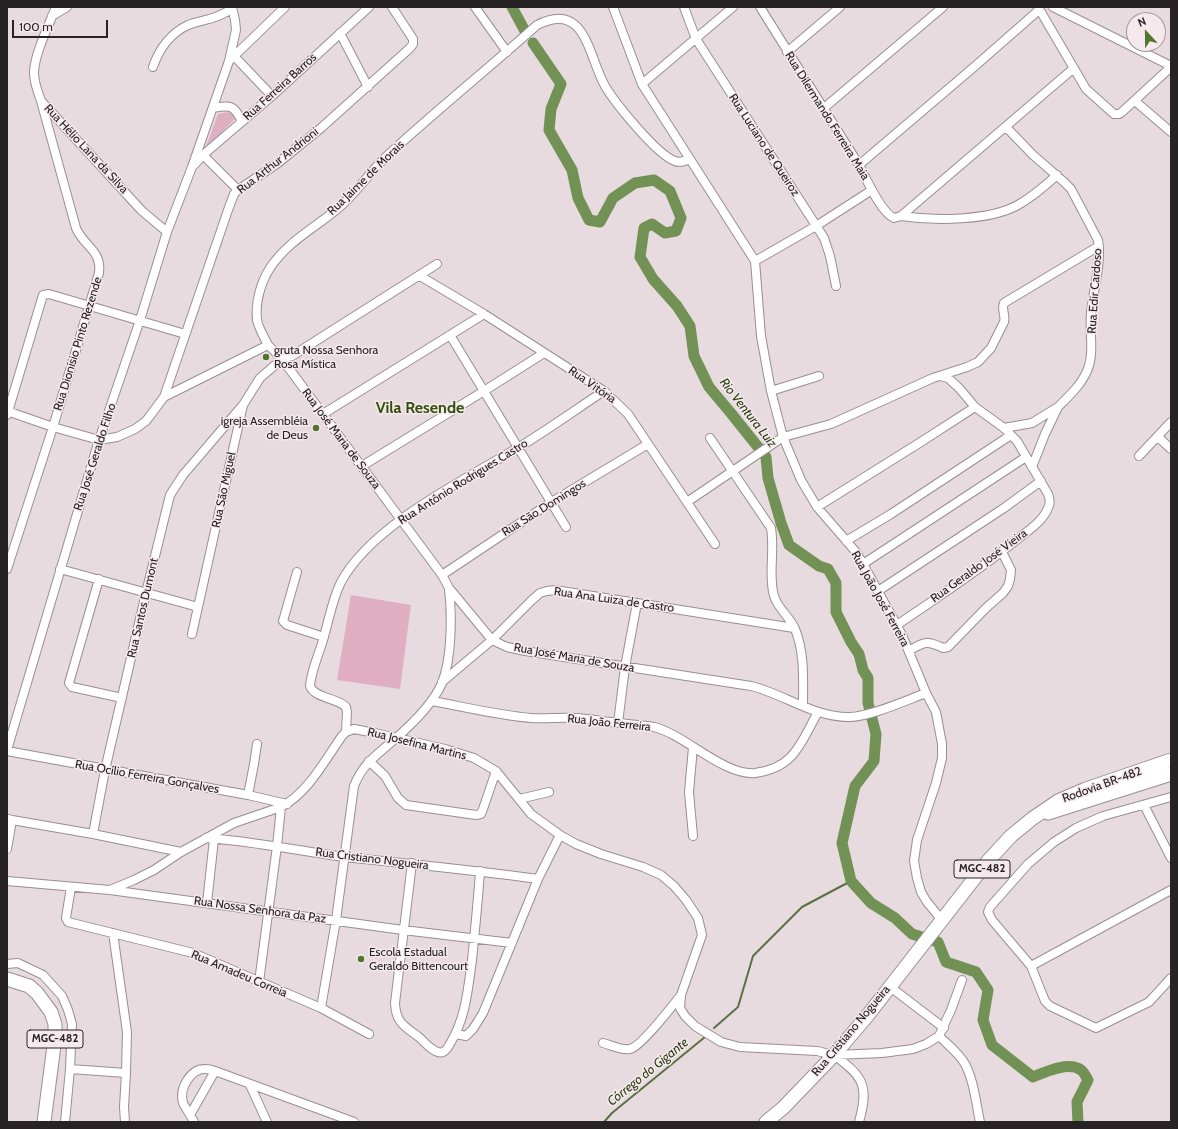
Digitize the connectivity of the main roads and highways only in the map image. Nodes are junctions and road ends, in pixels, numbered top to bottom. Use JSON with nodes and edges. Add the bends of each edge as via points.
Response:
{"nodes":[{"id":1,"x":1171,"y":760,"type":"edge"},
{"id":2,"x":1171,"y":774,"type":"edge"},
{"id":3,"x":1036,"y":816,"type":"junction"},
{"id":4,"x":915,"y":952,"type":"joint"},
{"id":5,"x":7,"y":979,"type":"edge"},
{"id":6,"x":44,"y":1122,"type":"edge"},
{"id":7,"x":766,"y":1122,"type":"edge"}],
"edges":[{"from":1,"to":3,"type":"highway","name":"Rodovia BR-482","number":"MGC-482","via":[[1086,789],[1058,801]]},
{"from":2,"to":3,"type":"highway","name":"Rodovia BR-482","number":"MGC-482"},
{"from":3,"to":4,"type":"highway","name":"Rodovia BR-482","number":"MGC-482","via":[[1011,836],[993,856]]},
{"from":4,"to":7,"type":"highway","name":"Rua Cristiano Nogueira","number":"MGC-482","via":[[834,1055]]},
{"from":5,"to":6,"type":"highway","number":"MGC-482","via":[[29,986],[37,993],[51,1012],[55,1024],[56,1038]]}]}
